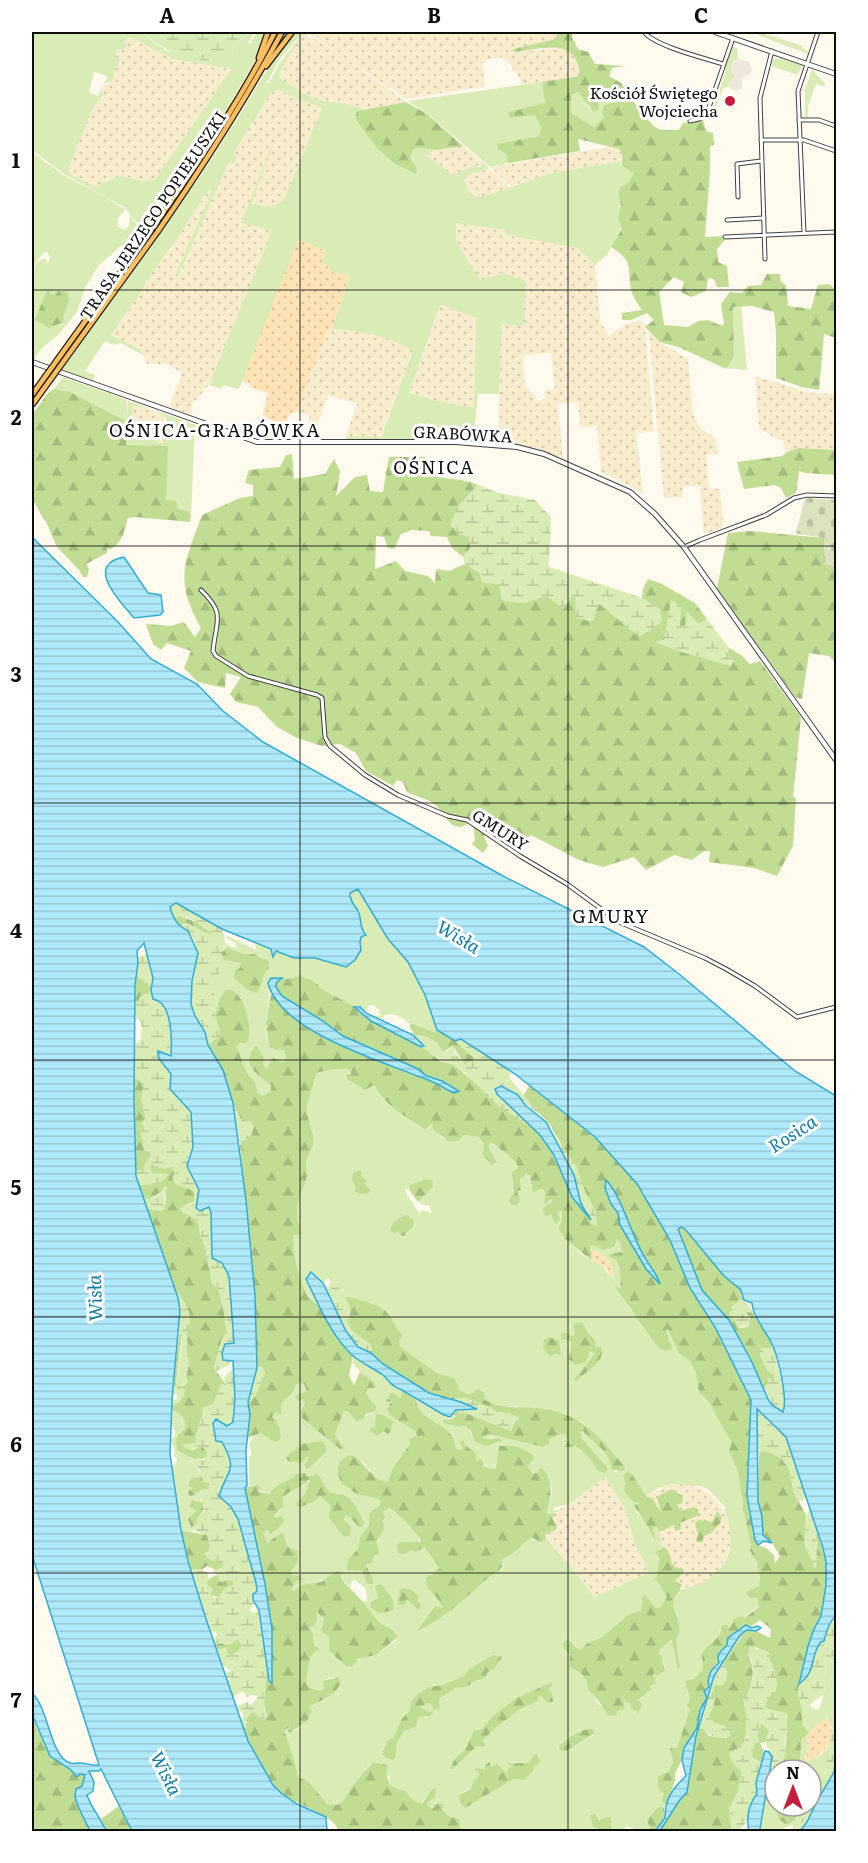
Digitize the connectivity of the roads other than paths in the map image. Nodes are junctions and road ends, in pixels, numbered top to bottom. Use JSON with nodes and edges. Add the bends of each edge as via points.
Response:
{"nodes":[{"id":1,"x":268,"y":32,"type":"edge"},
{"id":2,"x":275,"y":32,"type":"edge"},
{"id":3,"x":282,"y":32,"type":"edge"},
{"id":4,"x":292,"y":32,"type":"edge"},
{"id":5,"x":644,"y":32,"type":"edge"},
{"id":6,"x":719,"y":32,"type":"edge"},
{"id":7,"x":818,"y":32,"type":"edge"},
{"id":8,"x":733,"y":38,"type":"junction"},
{"id":9,"x":772,"y":51,"type":"junction"},
{"id":10,"x":807,"y":63,"type":"junction"},
{"id":11,"x":723,"y":64,"type":"junction"},
{"id":12,"x":837,"y":74,"type":"edge"},
{"id":13,"x":259,"y":75,"type":"junction"},
{"id":14,"x":251,"y":77,"type":"junction"},
{"id":15,"x":799,"y":120,"type":"junction"},
{"id":16,"x":690,"y":121,"type":"dead end"},
{"id":17,"x":837,"y":126,"type":"edge"},
{"id":18,"x":799,"y":139,"type":"junction"},
{"id":19,"x":761,"y":140,"type":"junction"},
{"id":20,"x":837,"y":151,"type":"edge"},
{"id":21,"x":761,"y":161,"type":"junction"},
{"id":22,"x":738,"y":197,"type":"dead end"},
{"id":23,"x":764,"y":218,"type":"junction"},
{"id":24,"x":727,"y":220,"type":"dead end"},
{"id":25,"x":837,"y":232,"type":"edge"},
{"id":26,"x":804,"y":233,"type":"junction"},
{"id":27,"x":764,"y":235,"type":"junction"},
{"id":28,"x":724,"y":237,"type":"dead end"},
{"id":29,"x":765,"y":259,"type":"dead end"},
{"id":30,"x":32,"y":362,"type":"edge"},
{"id":31,"x":32,"y":394,"type":"edge"},
{"id":32,"x":32,"y":405,"type":"edge"},
{"id":33,"x":837,"y":496,"type":"edge"},
{"id":34,"x":684,"y":548,"type":"junction"},
{"id":35,"x":201,"y":590,"type":"dead end"},
{"id":36,"x":837,"y":760,"type":"edge"},
{"id":37,"x":837,"y":1007,"type":"edge"}],
"edges":[{"from":1,"to":14,"type":"main road"},
{"from":2,"to":14,"type":"main road","name":"TRASA JERZEGO POPIEŁUSZKI"},
{"from":3,"to":13,"type":"main road","name":"TRASA JERZEGO POPIEŁUSZKI"},
{"from":4,"to":13,"type":"main road"},
{"from":5,"to":11,"type":"street","via":[[658,42]]},
{"from":6,"to":8,"type":"street"},
{"from":7,"to":10,"type":"street"},
{"from":8,"to":9,"type":"street"},
{"from":8,"to":11,"type":"street"},
{"from":9,"to":10,"type":"street"},
{"from":9,"to":19,"type":"street","via":[[760,92]]},
{"from":10,"to":12,"type":"street"},
{"from":10,"to":15,"type":"street","via":[[798,89]]},
{"from":11,"to":16,"type":"street","via":[[707,112]]},
{"from":13,"to":32,"type":"main road","name":"TRASA JERZEGO POPIEŁUSZKI","bridge":true,"via":[[212,153]]},
{"from":14,"to":31,"type":"main road","name":"TRASA JERZEGO POPIEŁUSZKI","bridge":true,"via":[[153,227]]},
{"from":15,"to":17,"type":"street","via":[[819,120]]},
{"from":15,"to":18,"type":"street"},
{"from":18,"to":19,"type":"street"},
{"from":18,"to":20,"type":"street"},
{"from":18,"to":26,"type":"street"},
{"from":19,"to":21,"type":"street"},
{"from":21,"to":22,"type":"street","via":[[737,164]]},
{"from":21,"to":23,"type":"street"},
{"from":23,"to":24,"type":"street"},
{"from":23,"to":27,"type":"street"},
{"from":25,"to":26,"type":"street"},
{"from":26,"to":27,"type":"street"},
{"from":27,"to":28,"type":"street"},
{"from":27,"to":29,"type":"street"},
{"from":30,"to":34,"type":"street","name":"GRABÓWKA","via":[[257,442],[467,442],[534,450],[633,493]]},
{"from":33,"to":34,"type":"street","via":[[794,498],[766,515]]},
{"from":34,"to":36,"type":"street","name":"GRABÓWKA"},
{"from":35,"to":37,"type":"street","name":"GMURY","via":[[218,612],[213,651],[216,656],[248,676],[322,698],[325,737],[330,746],[365,775],[398,795],[467,820],[624,925],[726,969],[797,1017]]}]}
